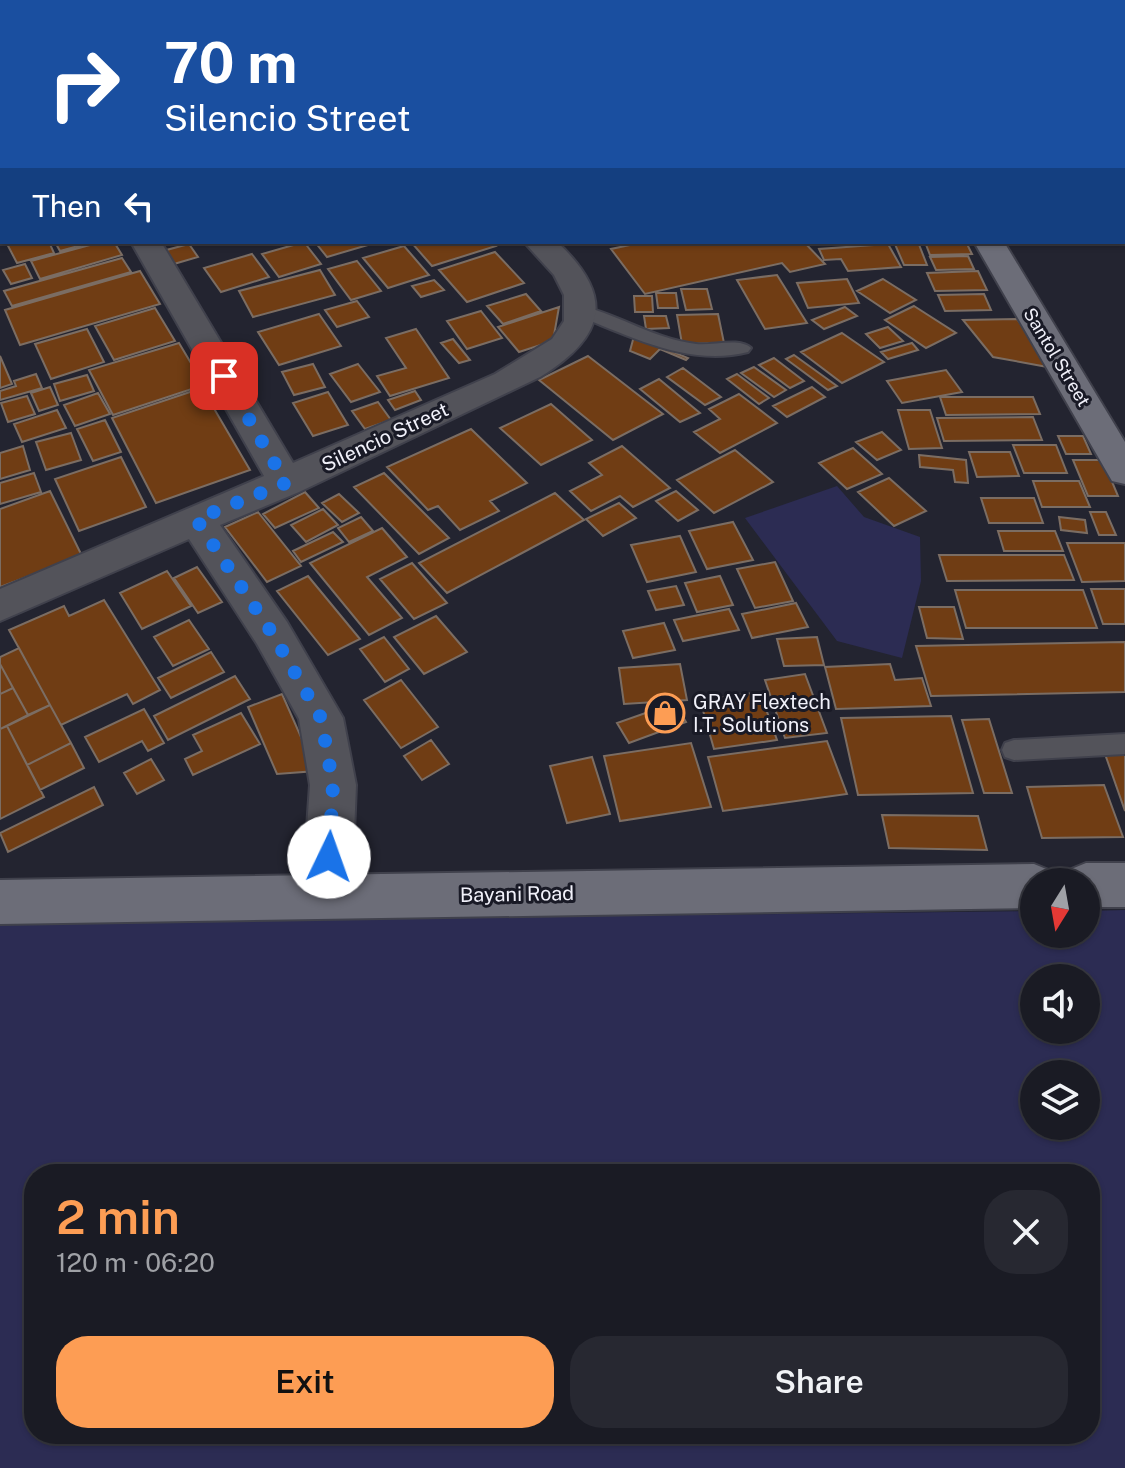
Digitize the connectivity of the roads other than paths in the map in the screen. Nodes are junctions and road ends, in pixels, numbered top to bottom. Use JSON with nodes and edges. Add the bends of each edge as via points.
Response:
{"nodes":[{"id":1,"x":147,"y":244,"type":"edge"},
{"id":2,"x":541,"y":244,"type":"edge"},
{"id":3,"x":990,"y":244,"type":"edge"},
{"id":4,"x":582,"y":311,"type":"junction"},
{"id":5,"x":742,"y":348,"type":"dead end"},
{"id":6,"x":1125,"y":472,"type":"edge"},
{"id":7,"x":286,"y":483,"type":"junction"},
{"id":8,"x":196,"y":519,"type":"junction"},
{"id":9,"x":0,"y":606,"type":"edge"},
{"id":10,"x":1125,"y":744,"type":"edge"},
{"id":11,"x":1014,"y":750,"type":"dead end"},
{"id":12,"x":1100,"y":885,"type":"edge"},
{"id":13,"x":1125,"y":885,"type":"edge"},
{"id":14,"x":1020,"y":886,"type":"edge"},
{"id":15,"x":318,"y":897,"type":"junction"},
{"id":16,"x":0,"y":902,"type":"edge"}],
"edges":[{"from":1,"to":7,"type":"street"},
{"from":2,"to":4,"type":"street","via":[[562,261],[582,299]]},
{"from":3,"to":6,"type":"street","name":"Santol Street"},
{"from":4,"to":5,"type":"lane","via":[[686,350]]},
{"from":4,"to":7,"type":"street","name":"Silencio Street","via":[[573,334],[557,353]]},
{"from":7,"to":8,"type":"street","name":"Silencio Street"},
{"from":8,"to":9,"type":"street","name":"Silencio Street"},
{"from":8,"to":15,"type":"street","via":[[321,718],[333,785],[329,857]]},
{"from":10,"to":11,"type":"lane"},
{"from":12,"to":13,"type":"street"},
{"from":14,"to":15,"type":"street","name":"Bayani Road"},
{"from":15,"to":16,"type":"street","name":"Bayani Road"}]}
